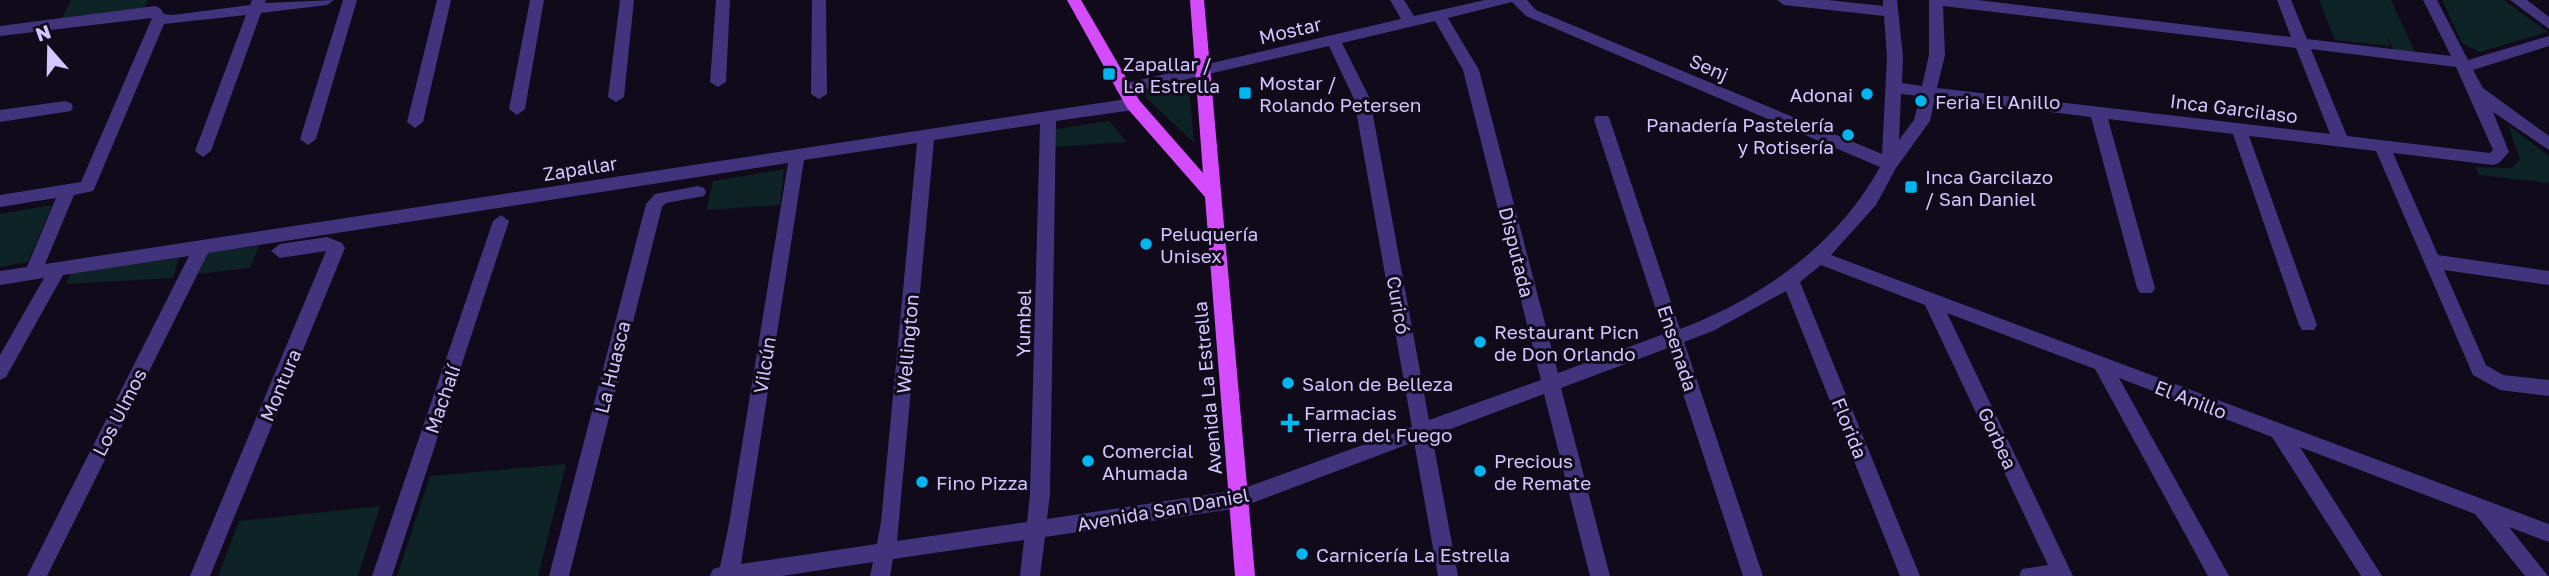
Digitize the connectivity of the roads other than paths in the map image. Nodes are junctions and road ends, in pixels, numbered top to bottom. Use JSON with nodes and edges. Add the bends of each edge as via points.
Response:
{"nodes":[{"id":1,"x":327,"y":0,"type":"edge"},
{"id":2,"x":350,"y":0,"type":"edge"},
{"id":3,"x":444,"y":0,"type":"edge"},
{"id":4,"x":537,"y":0,"type":"edge"},
{"id":5,"x":627,"y":0,"type":"edge"},
{"id":6,"x":723,"y":0,"type":"edge"},
{"id":7,"x":819,"y":0,"type":"edge"},
{"id":8,"x":1074,"y":0,"type":"edge"},
{"id":9,"x":1197,"y":0,"type":"edge"},
{"id":10,"x":1397,"y":0,"type":"edge"},
{"id":11,"x":1506,"y":0,"type":"edge"},
{"id":12,"x":1518,"y":0,"type":"edge"},
{"id":13,"x":1784,"y":0,"type":"edge"},
{"id":14,"x":1936,"y":0,"type":"edge"},
{"id":15,"x":2284,"y":0,"type":"edge"},
{"id":16,"x":2430,"y":0,"type":"edge"},
{"id":17,"x":2517,"y":0,"type":"edge"},
{"id":18,"x":257,"y":5,"type":"edge"},
{"id":19,"x":1891,"y":6,"type":"edge"},
{"id":20,"x":158,"y":10,"type":"edge"},
{"id":21,"x":1439,"y":15,"type":"junction"},
{"id":22,"x":1410,"y":22,"type":"junction"},
{"id":23,"x":2549,"y":24,"type":"edge"},
{"id":24,"x":0,"y":31,"type":"edge"},
{"id":25,"x":1333,"y":40,"type":"junction"},
{"id":26,"x":2549,"y":41,"type":"edge"},
{"id":27,"x":2302,"y":43,"type":"junction"},
{"id":28,"x":2462,"y":64,"type":"junction"},
{"id":29,"x":1204,"y":70,"type":"junction"},
{"id":30,"x":718,"y":82,"type":"dead end"},
{"id":31,"x":1895,"y":88,"type":"junction"},
{"id":32,"x":1123,"y":89,"type":"junction"},
{"id":33,"x":1931,"y":92,"type":"junction"},
{"id":34,"x":2477,"y":92,"type":"junction"},
{"id":35,"x":819,"y":94,"type":"dead end"},
{"id":36,"x":616,"y":97,"type":"dead end"},
{"id":37,"x":1133,"y":104,"type":"junction"},
{"id":38,"x":65,"y":107,"type":"dead end"},
{"id":39,"x":517,"y":108,"type":"dead end"},
{"id":40,"x":2098,"y":112,"type":"junction"},
{"id":41,"x":0,"y":117,"type":"edge"},
{"id":42,"x":1048,"y":117,"type":"junction"},
{"id":43,"x":1602,"y":120,"type":"dead end"},
{"id":44,"x":415,"y":122,"type":"dead end"},
{"id":45,"x":2239,"y":129,"type":"junction"},
{"id":46,"x":926,"y":136,"type":"junction"},
{"id":47,"x":308,"y":139,"type":"dead end"},
{"id":48,"x":2341,"y":142,"type":"junction"},
{"id":49,"x":2549,"y":144,"type":"edge"},
{"id":50,"x":2382,"y":147,"type":"junction"},
{"id":51,"x":203,"y":151,"type":"dead end"},
{"id":52,"x":797,"y":156,"type":"junction"},
{"id":53,"x":1890,"y":164,"type":"junction"},
{"id":54,"x":68,"y":190,"type":"junction"},
{"id":55,"x":698,"y":192,"type":"dead end"},
{"id":56,"x":1213,"y":195,"type":"junction"},
{"id":57,"x":0,"y":201,"type":"edge"},
{"id":58,"x":501,"y":222,"type":"dead end"},
{"id":59,"x":202,"y":247,"type":"junction"},
{"id":60,"x":280,"y":251,"type":"dead end"},
{"id":61,"x":1819,"y":257,"type":"junction"},
{"id":62,"x":2431,"y":261,"type":"junction"},
{"id":63,"x":58,"y":269,"type":"junction"},
{"id":64,"x":33,"y":273,"type":"junction"},
{"id":65,"x":0,"y":278,"type":"edge"},
{"id":66,"x":2549,"y":278,"type":"edge"},
{"id":67,"x":1790,"y":280,"type":"junction"},
{"id":68,"x":2146,"y":288,"type":"dead end"},
{"id":69,"x":1932,"y":300,"type":"junction"},
{"id":70,"x":2308,"y":325,"type":"dead end"},
{"id":71,"x":1675,"y":340,"type":"junction"},
{"id":72,"x":2102,"y":365,"type":"junction"},
{"id":73,"x":0,"y":372,"type":"edge"},
{"id":74,"x":1551,"y":385,"type":"junction"},
{"id":75,"x":2549,"y":388,"type":"edge"},
{"id":76,"x":1422,"y":432,"type":"junction"},
{"id":77,"x":2280,"y":433,"type":"junction"},
{"id":78,"x":1239,"y":499,"type":"junction"},
{"id":79,"x":2483,"y":510,"type":"junction"},
{"id":80,"x":1036,"y":530,"type":"junction"},
{"id":81,"x":2549,"y":533,"type":"edge"},
{"id":82,"x":885,"y":552,"type":"junction"},
{"id":83,"x":2063,"y":575,"type":"edge"},
{"id":84,"x":37,"y":576,"type":"edge"},
{"id":85,"x":200,"y":576,"type":"edge"},
{"id":86,"x":382,"y":576,"type":"edge"},
{"id":87,"x":559,"y":576,"type":"edge"},
{"id":88,"x":725,"y":576,"type":"edge"},
{"id":89,"x":880,"y":576,"type":"edge"},
{"id":90,"x":1030,"y":576,"type":"edge"},
{"id":91,"x":1245,"y":576,"type":"edge"},
{"id":92,"x":1448,"y":576,"type":"edge"},
{"id":93,"x":1600,"y":576,"type":"edge"},
{"id":94,"x":1753,"y":576,"type":"edge"},
{"id":95,"x":1910,"y":576,"type":"edge"},
{"id":96,"x":2029,"y":576,"type":"edge"},
{"id":97,"x":2219,"y":576,"type":"edge"},
{"id":98,"x":2372,"y":576,"type":"edge"},
{"id":99,"x":2538,"y":576,"type":"edge"}],
"edges":[{"from":1,"to":18,"type":"street"},
{"from":2,"to":47,"type":"street"},
{"from":3,"to":44,"type":"street"},
{"from":4,"to":39,"type":"street"},
{"from":5,"to":36,"type":"street"},
{"from":6,"to":30,"type":"street"},
{"from":7,"to":35,"type":"street"},
{"from":8,"to":32,"type":"main road"},
{"from":9,"to":29,"type":"main road","name":"Avenida La Estrella"},
{"from":10,"to":22,"type":"street"},
{"from":11,"to":21,"type":"street","name":"Mostar"},
{"from":12,"to":53,"type":"street","name":"Senj","via":[[1531,13]]},
{"from":13,"to":19,"type":"street"},
{"from":14,"to":27,"type":"street"},
{"from":14,"to":33,"type":"street","name":"Avenida San Daniel","via":[[1937,55]]},
{"from":15,"to":27,"type":"street"},
{"from":16,"to":28,"type":"street"},
{"from":17,"to":23,"type":"street"},
{"from":18,"to":20,"type":"street","via":[[173,20]]},
{"from":18,"to":51,"type":"street"},
{"from":19,"to":31,"type":"street","name":"Avenida San Daniel"},
{"from":20,"to":24,"type":"street"},
{"from":20,"to":54,"type":"street","via":[[88,187]]},
{"from":21,"to":22,"type":"street","name":"Mostar"},
{"from":21,"to":74,"type":"street","name":"Disputada","via":[[1471,70]]},
{"from":22,"to":25,"type":"street","name":"Mostar"},
{"from":25,"to":29,"type":"street","name":"Mostar"},
{"from":25,"to":76,"type":"street","name":"Curicó","via":[[1362,99]]},
{"from":26,"to":28,"type":"street"},
{"from":27,"to":28,"type":"street"},
{"from":27,"to":48,"type":"street"},
{"from":28,"to":34,"type":"street"},
{"from":29,"to":32,"type":"street","name":"Mostar"},
{"from":29,"to":56,"type":"main road","name":"Avenida La Estrella"},
{"from":31,"to":33,"type":"street","name":"Inca Garcilaso"},
{"from":31,"to":53,"type":"street","name":"Avenida San Daniel"},
{"from":32,"to":37,"type":"main road"},
{"from":33,"to":40,"type":"street","name":"Inca Garcilaso"},
{"from":33,"to":53,"type":"street","name":"Avenida San Daniel","via":[[1922,121]]},
{"from":34,"to":49,"type":"street"},
{"from":34,"to":50,"type":"street","name":"Inca Garcilaso","via":[[2500,146],[2498,156],[2483,159]]},
{"from":37,"to":42,"type":"street","name":"Zapallar"},
{"from":37,"to":56,"type":"main road"},
{"from":38,"to":41,"type":"street"},
{"from":40,"to":45,"type":"street","name":"Inca Garcilaso"},
{"from":40,"to":68,"type":"street"},
{"from":42,"to":46,"type":"street","name":"Zapallar"},
{"from":42,"to":80,"type":"street","name":"Yumbel"},
{"from":43,"to":71,"type":"street","name":"Ensenada"},
{"from":45,"to":48,"type":"street","name":"Inca Garcilaso"},
{"from":45,"to":70,"type":"street"},
{"from":46,"to":52,"type":"street","name":"Zapallar"},
{"from":46,"to":82,"type":"street","name":"Wellington"},
{"from":48,"to":50,"type":"street","name":"Inca Garcilaso"},
{"from":50,"to":62,"type":"street"},
{"from":52,"to":59,"type":"street","name":"Zapallar"},
{"from":52,"to":88,"type":"street","name":"Vilcún","via":[[739,524]]},
{"from":53,"to":61,"type":"street","name":"Avenida San Daniel","via":[[1860,215]]},
{"from":54,"to":57,"type":"street"},
{"from":54,"to":64,"type":"street"},
{"from":55,"to":87,"type":"street","name":"La Huasca","via":[[661,198],[654,204]]},
{"from":56,"to":78,"type":"main road","name":"Avenida La Estrella"},
{"from":58,"to":86,"type":"street","name":"Machalí"},
{"from":59,"to":63,"type":"street","name":"Zapallar"},
{"from":59,"to":84,"type":"street","name":"Los Ulmos"},
{"from":60,"to":85,"type":"street","name":"Montura","via":[[327,244],[336,248]]},
{"from":61,"to":67,"type":"street","name":"Avenida San Daniel"},
{"from":61,"to":69,"type":"street","name":"El Anillo"},
{"from":62,"to":66,"type":"street"},
{"from":62,"to":75,"type":"street","via":[[2476,364],[2486,376]]},
{"from":63,"to":64,"type":"street","name":"Zapallar"},
{"from":63,"to":73,"type":"street"},
{"from":64,"to":65,"type":"street","name":"Zapallar"},
{"from":67,"to":71,"type":"street","name":"Avenida San Daniel"},
{"from":67,"to":95,"type":"street","name":"Florida"},
{"from":69,"to":72,"type":"street","name":"El Anillo"},
{"from":69,"to":83,"type":"street","name":"Gorbea"},
{"from":71,"to":74,"type":"street","name":"Avenida San Daniel"},
{"from":71,"to":94,"type":"street","name":"Ensenada"},
{"from":72,"to":77,"type":"street","name":"El Anillo"},
{"from":72,"to":97,"type":"street"},
{"from":74,"to":76,"type":"street","name":"Avenida San Daniel"},
{"from":74,"to":93,"type":"street","name":"Disputada"},
{"from":76,"to":78,"type":"street","name":"Avenida San Daniel"},
{"from":76,"to":92,"type":"street","name":"Curicó"},
{"from":77,"to":79,"type":"street","name":"El Anillo"},
{"from":77,"to":98,"type":"street"},
{"from":78,"to":80,"type":"street","name":"Avenida San Daniel"},
{"from":78,"to":91,"type":"main road","name":"Avenida La Estrella"},
{"from":79,"to":81,"type":"street"},
{"from":79,"to":99,"type":"street","name":"El Anillo"},
{"from":80,"to":82,"type":"street","name":"Avenida San Daniel"},
{"from":80,"to":90,"type":"street","name":"Yumbel"},
{"from":82,"to":88,"type":"street","name":"Avenida San Daniel"},
{"from":82,"to":89,"type":"street","name":"Wellington"},
{"from":83,"to":96,"type":"street"}]}
